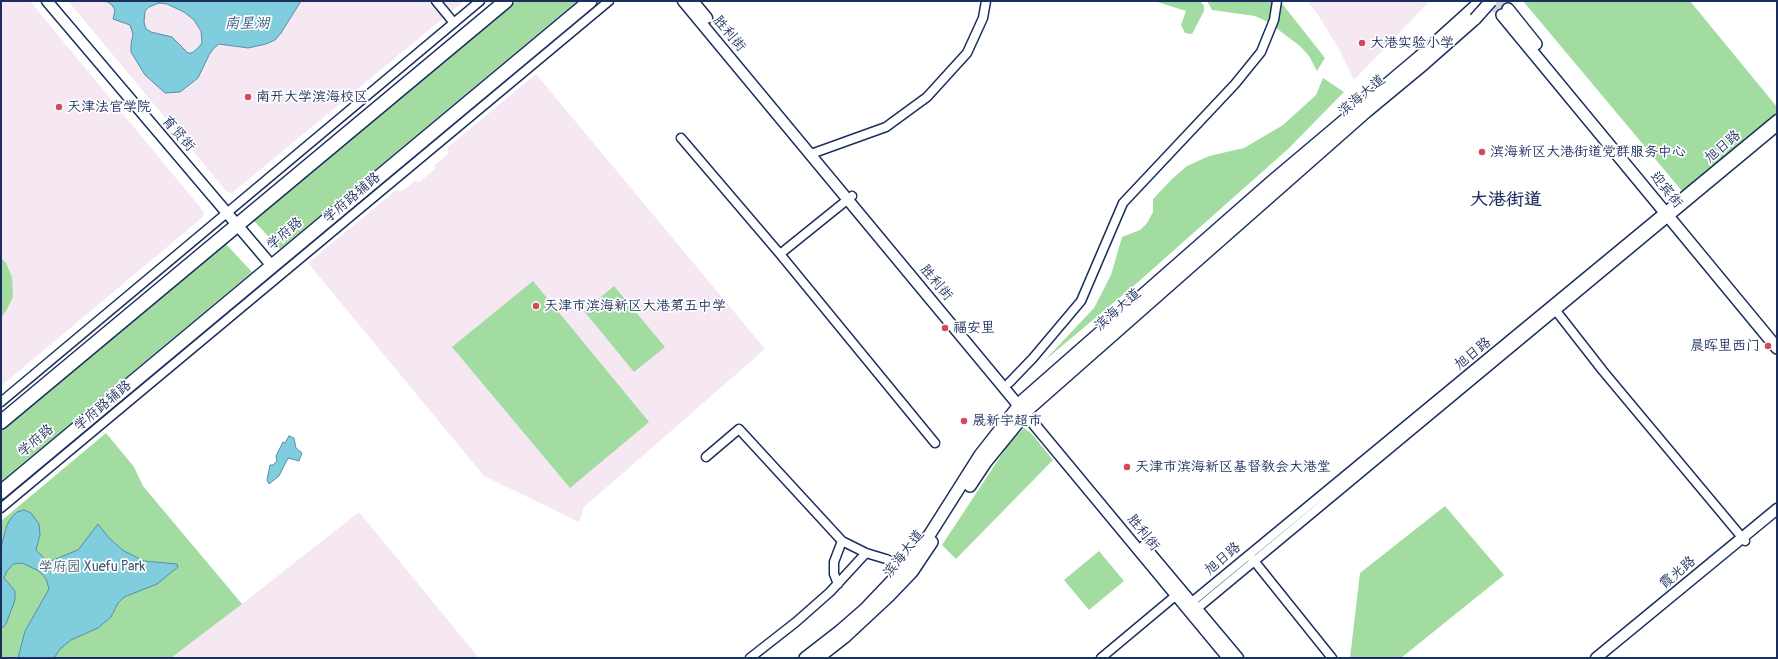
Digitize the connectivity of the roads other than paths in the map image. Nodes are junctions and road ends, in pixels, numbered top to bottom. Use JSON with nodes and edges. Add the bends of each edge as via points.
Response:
{"nodes":[{"id":1,"x":48,"y":1,"type":"edge"},
{"id":2,"x":436,"y":1,"type":"edge"},
{"id":3,"x":480,"y":1,"type":"edge"},
{"id":4,"x":506,"y":1,"type":"edge"},
{"id":5,"x":590,"y":1,"type":"edge"},
{"id":6,"x":609,"y":1,"type":"edge"},
{"id":7,"x":683,"y":1,"type":"edge"},
{"id":8,"x":693,"y":1,"type":"edge"},
{"id":9,"x":986,"y":1,"type":"edge"},
{"id":10,"x":1277,"y":1,"type":"edge"},
{"id":11,"x":1481,"y":1,"type":"edge"},
{"id":12,"x":1491,"y":1,"type":"edge"},
{"id":13,"x":1505,"y":12,"type":"tunnel mouth"},
{"id":14,"x":1472,"y":16,"type":"junction"},
{"id":15,"x":454,"y":23,"type":"junction"},
{"id":16,"x":1777,"y":119,"type":"edge"},
{"id":17,"x":1777,"y":127,"type":"edge"},
{"id":18,"x":681,"y":138,"type":"dead end"},
{"id":19,"x":813,"y":153,"type":"junction"},
{"id":20,"x":850,"y":197,"type":"junction"},
{"id":21,"x":1669,"y":213,"type":"junction"},
{"id":22,"x":228,"y":214,"type":"junction"},
{"id":23,"x":237,"y":225,"type":"junction"},
{"id":24,"x":780,"y":254,"type":"junction"},
{"id":25,"x":272,"y":266,"type":"junction"},
{"id":26,"x":1554,"y":309,"type":"junction"},
{"id":27,"x":1777,"y":337,"type":"edge"},
{"id":28,"x":1777,"y":348,"type":"edge"},
{"id":29,"x":1009,"y":383,"type":"junction"},
{"id":30,"x":1,"y":402,"type":"edge"},
{"id":31,"x":1025,"y":407,"type":"junction"},
{"id":32,"x":1,"y":422,"type":"edge"},
{"id":33,"x":935,"y":443,"type":"dead end"},
{"id":34,"x":706,"y":457,"type":"dead end"},
{"id":35,"x":1,"y":492,"type":"edge"},
{"id":36,"x":1,"y":508,"type":"edge"},
{"id":37,"x":1777,"y":508,"type":"edge"},
{"id":38,"x":1777,"y":515,"type":"edge"},
{"id":39,"x":1744,"y":539,"type":"junction"},
{"id":40,"x":842,"y":541,"type":"junction"},
{"id":41,"x":866,"y":553,"type":"junction"},
{"id":42,"x":1252,"y":557,"type":"junction"},
{"id":43,"x":905,"y":567,"type":"junction"},
{"id":44,"x":838,"y":584,"type":"junction"},
{"id":45,"x":1178,"y":593,"type":"junction"},
{"id":46,"x":1191,"y":608,"type":"junction"},
{"id":47,"x":750,"y":658,"type":"edge"},
{"id":48,"x":805,"y":658,"type":"edge"},
{"id":49,"x":818,"y":658,"type":"edge"},
{"id":50,"x":1101,"y":658,"type":"edge"},
{"id":51,"x":1228,"y":658,"type":"edge"},
{"id":52,"x":1238,"y":658,"type":"edge"},
{"id":53,"x":1332,"y":658,"type":"edge"},
{"id":54,"x":1596,"y":658,"type":"edge"},
{"id":55,"x":1602,"y":658,"type":"edge"}],
"edges":[{"from":1,"to":22,"type":"street","name":"育贤街"},
{"from":2,"to":15,"type":"street"},
{"from":3,"to":15,"type":"street"},
{"from":4,"to":23,"type":"highway"},
{"from":5,"to":25,"type":"highway","name":"学府路"},
{"from":6,"to":36,"type":"street","name":"学府路辅路"},
{"from":7,"to":19,"type":"street","name":"胜利街"},
{"from":8,"to":19,"type":"street","name":"胜利街"},
{"from":9,"to":19,"type":"street","via":[[983,18],[967,53],[927,97],[886,127]]},
{"from":10,"to":29,"type":"street","via":[[1274,20],[1261,52],[1235,84],[1123,203],[1081,301]]},
{"from":11,"to":14,"type":"main road"},
{"from":12,"to":14,"type":"main road","bridge":true},
{"from":13,"to":21,"type":"main road","name":"迎宾街"},
{"from":14,"to":31,"type":"main road","name":"滨海大道","via":[[1366,112]]},
{"from":14,"to":31,"type":"main road","name":"滨海大道","via":[[1271,182]]},
{"from":15,"to":22,"type":"street"},
{"from":16,"to":21,"type":"street","name":"旭日路"},
{"from":17,"to":21,"type":"street","name":"旭日路"},
{"from":18,"to":24,"type":"street"},
{"from":19,"to":20,"type":"street","name":"胜利街"},
{"from":20,"to":24,"type":"street"},
{"from":20,"to":29,"type":"street","name":"胜利街"},
{"from":20,"to":31,"type":"street","name":"胜利街"},
{"from":21,"to":26,"type":"street","name":"旭日路"},
{"from":21,"to":27,"type":"main road","name":"迎宾街"},
{"from":21,"to":28,"type":"main road","name":"迎宾街"},
{"from":22,"to":23,"type":"street","name":"育贤街"},
{"from":22,"to":30,"type":"street"},
{"from":23,"to":25,"type":"street","name":"育贤街"},
{"from":23,"to":32,"type":"highway"},
{"from":24,"to":33,"type":"street"},
{"from":25,"to":35,"type":"highway","name":"学府路"},
{"from":26,"to":39,"type":"street"},
{"from":26,"to":42,"type":"street","name":"旭日路"},
{"from":29,"to":31,"type":"street","name":"胜利街"},
{"from":31,"to":43,"type":"main road","name":"滨海大道","via":[[980,455],[930,534]]},
{"from":31,"to":45,"type":"street","name":"胜利街"},
{"from":31,"to":49,"type":"main road","name":"滨海大道","via":[[912,572],[862,622]]},
{"from":34,"to":40,"type":"street","via":[[739,429]]},
{"from":37,"to":39,"type":"street","name":"霞光路"},
{"from":38,"to":39,"type":"street","name":"霞光路"},
{"from":39,"to":54,"type":"street","name":"霞光路"},
{"from":39,"to":55,"type":"street","name":"霞光路"},
{"from":40,"to":41,"type":"street"},
{"from":40,"to":44,"type":"street","via":[[834,562],[834,574]]},
{"from":41,"to":43,"type":"street"},
{"from":41,"to":44,"type":"street"},
{"from":42,"to":46,"type":"street","name":"旭日路"},
{"from":42,"to":53,"type":"street"},
{"from":43,"to":48,"type":"main road","name":"滨海大道","via":[[864,610]]},
{"from":44,"to":47,"type":"street","via":[[796,622]]},
{"from":45,"to":46,"type":"street","name":"胜利街"},
{"from":45,"to":50,"type":"street"},
{"from":46,"to":51,"type":"street","name":"胜利街"},
{"from":46,"to":52,"type":"street","name":"胜利街"}]}
